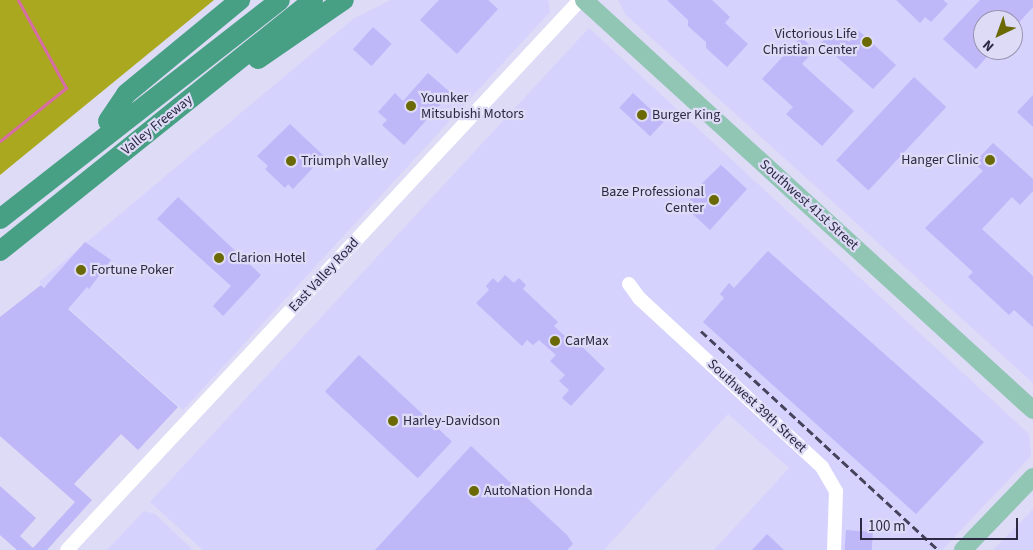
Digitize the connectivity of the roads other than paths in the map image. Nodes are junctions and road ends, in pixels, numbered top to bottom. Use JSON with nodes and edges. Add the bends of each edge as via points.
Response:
{"nodes":[{"id":1,"x":240,"y":0,"type":"edge"},
{"id":2,"x":264,"y":0,"type":"edge"},
{"id":3,"x":280,"y":0,"type":"edge"},
{"id":4,"x":313,"y":0,"type":"edge"},
{"id":5,"x":344,"y":0,"type":"edge"},
{"id":6,"x":580,"y":0,"type":"edge"},
{"id":7,"x":584,"y":0,"type":"edge"},
{"id":8,"x":108,"y":120,"type":"junction"},
{"id":9,"x":75,"y":192,"type":"junction"},
{"id":10,"x":0,"y":206,"type":"edge"},
{"id":11,"x":0,"y":219,"type":"edge"},
{"id":12,"x":0,"y":251,"type":"edge"},
{"id":13,"x":630,"y":284,"type":"dead end"},
{"id":14,"x":1033,"y":410,"type":"edge"},
{"id":15,"x":1033,"y":477,"type":"edge"},
{"id":16,"x":67,"y":550,"type":"edge"},
{"id":17,"x":834,"y":550,"type":"edge"},
{"id":18,"x":963,"y":550,"type":"edge"}],
"edges":[{"from":1,"to":8,"type":"highway","via":[[126,94]]},
{"from":2,"to":8,"type":"highway"},
{"from":3,"to":11,"type":"highway"},
{"from":4,"to":9,"type":"highway","name":"Valley Freeway"},
{"from":5,"to":9,"type":"highway","via":[[259,59],[117,170]]},
{"from":6,"to":16,"type":"street","name":"East Valley Road"},
{"from":7,"to":14,"type":"main road","name":"Southwest 41st Street"},
{"from":8,"to":10,"type":"highway"},
{"from":9,"to":12,"type":"highway","name":"Valley Freeway"},
{"from":13,"to":17,"type":"street","name":"Southwest 39th Street","via":[[639,298],[822,467],[836,491]]},
{"from":15,"to":18,"type":"main road"}]}
